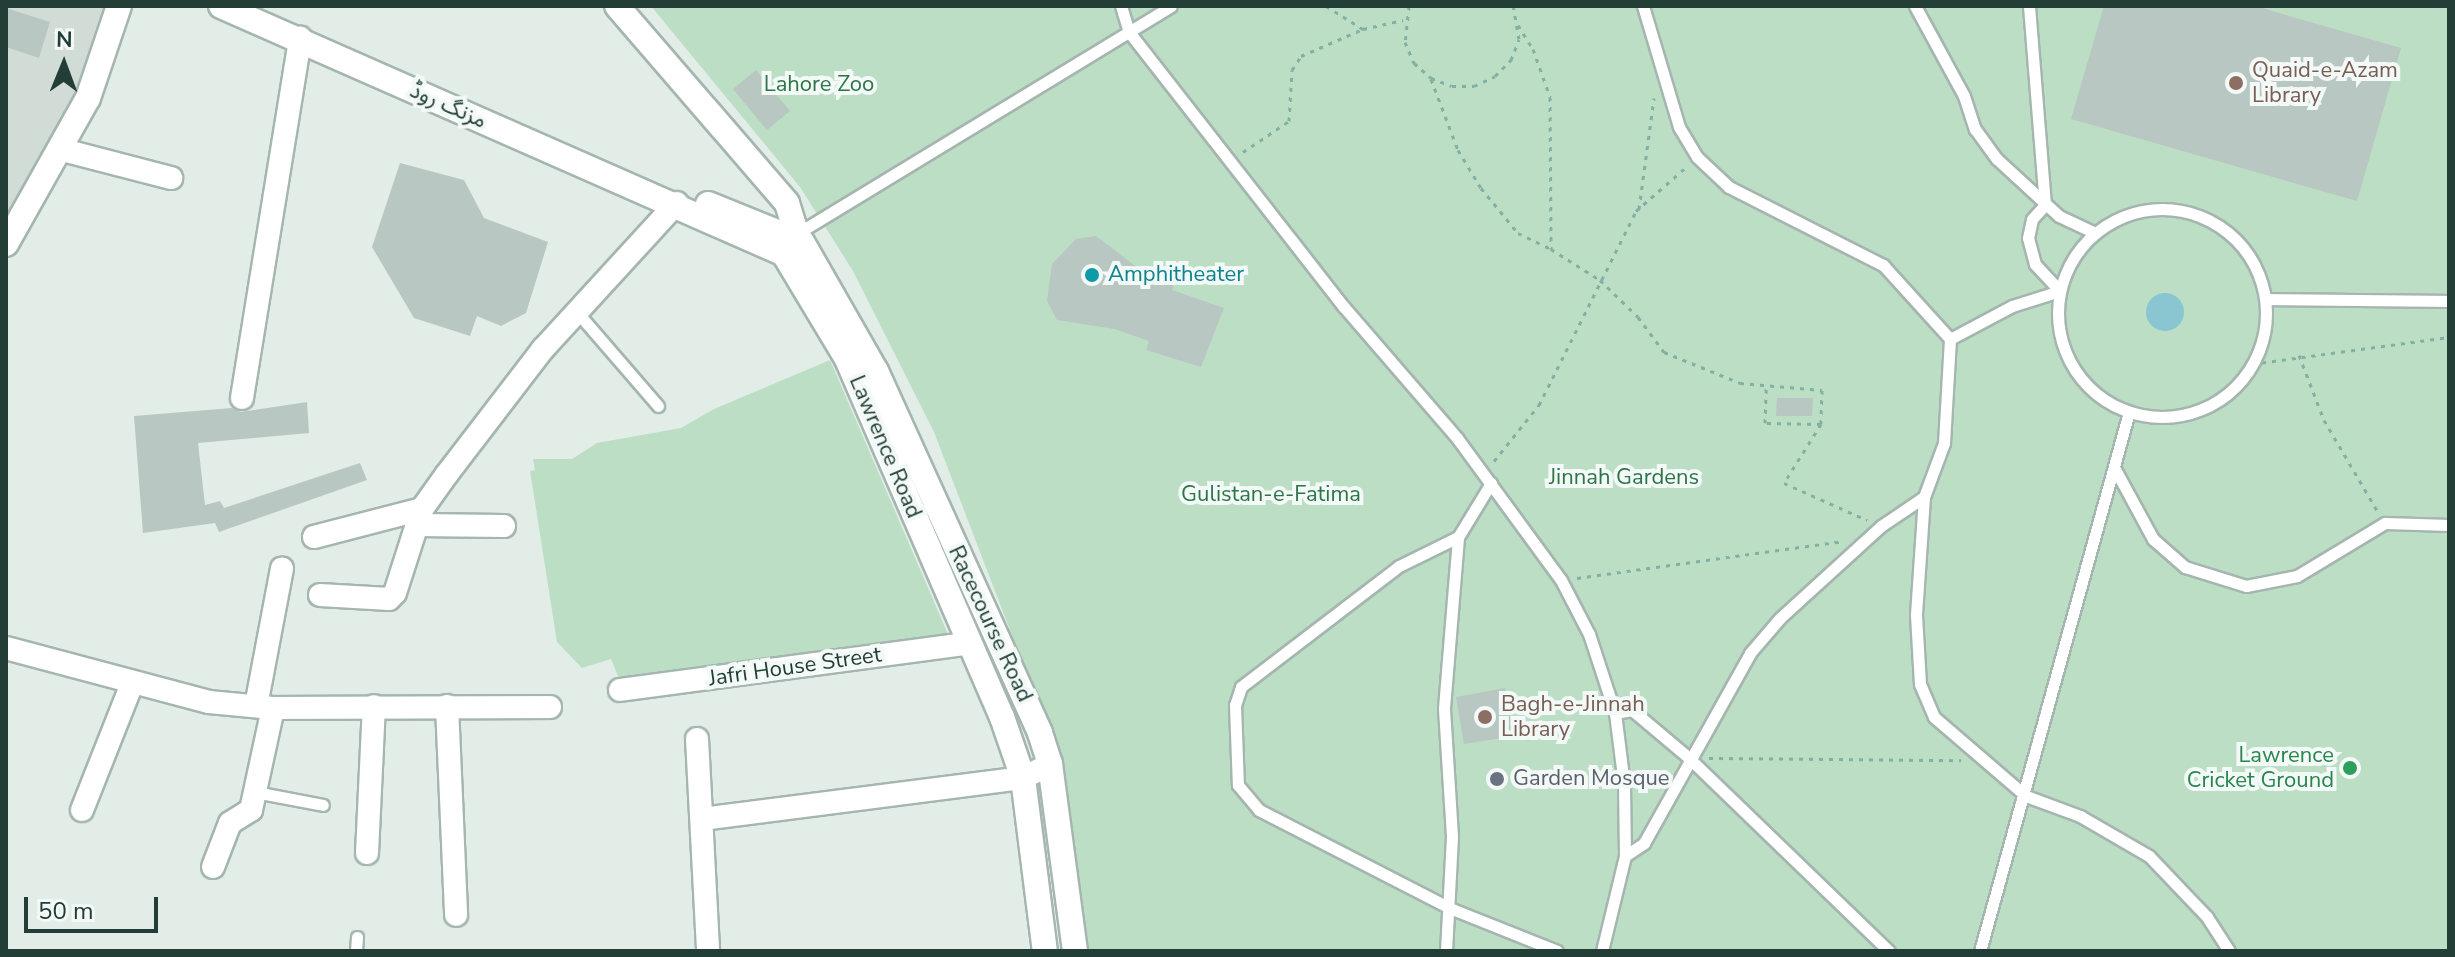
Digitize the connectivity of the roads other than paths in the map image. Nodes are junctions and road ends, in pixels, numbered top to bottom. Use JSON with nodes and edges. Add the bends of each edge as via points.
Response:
{"nodes":[{"id":1,"x":119,"y":6,"type":"edge"},
{"id":2,"x":221,"y":6,"type":"edge"},
{"id":3,"x":617,"y":6,"type":"edge"},
{"id":4,"x":1121,"y":6,"type":"edge"},
{"id":5,"x":1171,"y":6,"type":"edge"},
{"id":6,"x":1643,"y":6,"type":"edge"},
{"id":7,"x":1915,"y":6,"type":"edge"},
{"id":8,"x":2029,"y":6,"type":"edge"},
{"id":9,"x":1129,"y":32,"type":"junction"},
{"id":10,"x":300,"y":38,"type":"junction"},
{"id":11,"x":59,"y":149,"type":"junction"},
{"id":12,"x":171,"y":178,"type":"dead end"},
{"id":13,"x":774,"y":187,"type":"junction"},
{"id":14,"x":677,"y":203,"type":"junction"},
{"id":15,"x":2045,"y":205,"type":"junction"},
{"id":16,"x":757,"y":221,"type":"junction"},
{"id":17,"x":2095,"y":233,"type":"junction"},
{"id":18,"x":6,"y":244,"type":"edge"},
{"id":19,"x":789,"y":245,"type":"junction"},
{"id":20,"x":2060,"y":291,"type":"junction"},
{"id":21,"x":2266,"y":299,"type":"junction"},
{"id":22,"x":2449,"y":301,"type":"edge"},
{"id":23,"x":577,"y":312,"type":"junction"},
{"id":24,"x":1950,"y":339,"type":"junction"},
{"id":25,"x":242,"y":398,"type":"dead end"},
{"id":26,"x":658,"y":406,"type":"dead end"},
{"id":27,"x":2129,"y":412,"type":"junction"},
{"id":28,"x":2115,"y":469,"type":"junction"},
{"id":29,"x":1487,"y":479,"type":"junction"},
{"id":30,"x":1924,"y":497,"type":"junction"},
{"id":31,"x":419,"y":517,"type":"junction"},
{"id":32,"x":2449,"y":525,"type":"edge"},
{"id":33,"x":504,"y":526,"type":"dead end"},
{"id":34,"x":314,"y":537,"type":"dead end"},
{"id":35,"x":1458,"y":537,"type":"junction"},
{"id":36,"x":282,"y":568,"type":"dead end"},
{"id":37,"x":320,"y":595,"type":"dead end"},
{"id":38,"x":970,"y":643,"type":"junction"},
{"id":39,"x":6,"y":648,"type":"edge"},
{"id":40,"x":132,"y":684,"type":"junction"},
{"id":41,"x":620,"y":690,"type":"dead end"},
{"id":42,"x":374,"y":706,"type":"junction"},
{"id":43,"x":447,"y":706,"type":"junction"},
{"id":44,"x":264,"y":707,"type":"junction"},
{"id":45,"x":550,"y":707,"type":"dead end"},
{"id":46,"x":1615,"y":713,"type":"junction"},
{"id":47,"x":697,"y":739,"type":"dead end"},
{"id":48,"x":1689,"y":758,"type":"junction"},
{"id":49,"x":1050,"y":764,"type":"junction"},
{"id":50,"x":1023,"y":778,"type":"junction"},
{"id":51,"x":255,"y":792,"type":"junction"},
{"id":52,"x":2026,"y":796,"type":"junction"},
{"id":53,"x":323,"y":805,"type":"dead end"},
{"id":54,"x":82,"y":810,"type":"dead end"},
{"id":55,"x":702,"y":819,"type":"junction"},
{"id":56,"x":367,"y":853,"type":"dead end"},
{"id":57,"x":1625,"y":856,"type":"junction"},
{"id":58,"x":213,"y":867,"type":"dead end"},
{"id":59,"x":1452,"y":909,"type":"junction"},
{"id":60,"x":456,"y":915,"type":"dead end"},
{"id":61,"x":357,"y":937,"type":"dead end"},
{"id":62,"x":356,"y":951,"type":"edge"},
{"id":63,"x":708,"y":951,"type":"edge"},
{"id":64,"x":1045,"y":951,"type":"edge"},
{"id":65,"x":1075,"y":951,"type":"edge"},
{"id":66,"x":1446,"y":951,"type":"edge"},
{"id":67,"x":1557,"y":951,"type":"edge"},
{"id":68,"x":1602,"y":951,"type":"edge"},
{"id":69,"x":1889,"y":951,"type":"edge"},
{"id":70,"x":1980,"y":951,"type":"edge"},
{"id":71,"x":2229,"y":951,"type":"edge"}],
"edges":[{"from":1,"to":11,"type":"main road","via":[[88,98]]},
{"from":2,"to":10,"type":"main road","name":"مزنگ روڈ"},
{"from":3,"to":13,"type":"main road","name":"Lawrence Road"},
{"from":4,"to":9,"type":"lane"},
{"from":5,"to":9,"type":"lane"},
{"from":6,"to":24,"type":"lane","via":[[1679,127],[1697,157],[1729,187],[1883,265]]},
{"from":7,"to":15,"type":"lane","via":[[1964,96],[1975,129]]},
{"from":8,"to":15,"type":"lane"},
{"from":9,"to":19,"type":"lane"},
{"from":9,"to":29,"type":"lane"},
{"from":10,"to":14,"type":"main road","name":"مزنگ روڈ"},
{"from":10,"to":25,"type":"street"},
{"from":11,"to":12,"type":"street"},
{"from":11,"to":18,"type":"main road"},
{"from":13,"to":16,"type":"main road","via":[[772,209]]},
{"from":13,"to":19,"type":"main road","name":"Lawrence Road","via":[[790,209]]},
{"from":14,"to":16,"type":"main road","name":"مزنگ روڈ","via":[[703,203]]},
{"from":14,"to":19,"type":"main road","name":"مزنگ روڈ","via":[[696,217]]},
{"from":14,"to":23,"type":"street"},
{"from":15,"to":17,"type":"lane"},
{"from":15,"to":20,"type":"lane","via":[[2032,219],[2028,238],[2035,264]]},
{"from":16,"to":19,"type":"main road","name":"مزنگ روڈ"},
{"from":17,"to":20,"type":"lane","via":[[2073,259]]},
{"from":17,"to":21,"type":"lane","via":[[2145,210],[2200,216],[2244,249]]},
{"from":19,"to":38,"type":"main road","name":"Lawrence Road","via":[[847,359]]},
{"from":19,"to":49,"type":"main road","name":"Racecourse Road","via":[[818,264],[876,371]]},
{"from":20,"to":24,"type":"lane","via":[[2012,306]]},
{"from":20,"to":27,"type":"lane","via":[[2059,329],[2071,365],[2096,393]]},
{"from":21,"to":22,"type":"lane","via":[[2402,305]]},
{"from":21,"to":27,"type":"lane","via":[[2266,325],[2252,364],[2229,393],[2206,407],[2155,417]]},
{"from":23,"to":26,"type":"lane"},
{"from":23,"to":31,"type":"street"},
{"from":24,"to":30,"type":"lane","via":[[1944,443]]},
{"from":27,"to":28,"type":"lane"},
{"from":28,"to":32,"type":"lane","via":[[2153,539],[2185,567],[2246,586],[2297,576],[2385,523]]},
{"from":28,"to":52,"type":"lane"},
{"from":29,"to":35,"type":"lane"},
{"from":29,"to":46,"type":"lane","via":[[1561,580],[1589,634]]},
{"from":30,"to":48,"type":"lane","via":[[1881,526],[1780,618],[1750,653]]},
{"from":30,"to":52,"type":"lane","via":[[1916,615],[1920,684],[1934,717]]},
{"from":31,"to":33,"type":"street"},
{"from":31,"to":34,"type":"street"},
{"from":31,"to":37,"type":"street","via":[[389,599]]},
{"from":35,"to":59,"type":"lane","via":[[1444,708]]},
{"from":35,"to":59,"type":"lane","via":[[1399,566],[1322,623],[1248,679],[1235,705],[1238,785],[1249,803]]},
{"from":36,"to":44,"type":"street"},
{"from":38,"to":41,"type":"street","name":"Jafri House Street"},
{"from":38,"to":50,"type":"main road","name":"Lawrence Road"},
{"from":39,"to":40,"type":"street"},
{"from":40,"to":44,"type":"street","via":[[209,702]]},
{"from":40,"to":54,"type":"street"},
{"from":42,"to":43,"type":"street"},
{"from":42,"to":44,"type":"street"},
{"from":42,"to":56,"type":"street"},
{"from":43,"to":45,"type":"street"},
{"from":43,"to":60,"type":"street"},
{"from":44,"to":51,"type":"street"},
{"from":46,"to":48,"type":"lane","via":[[1632,710]]},
{"from":46,"to":57,"type":"lane","via":[[1624,784]]},
{"from":47,"to":55,"type":"street"},
{"from":48,"to":57,"type":"lane","via":[[1644,843]]},
{"from":48,"to":69,"type":"lane"},
{"from":49,"to":50,"type":"street"},
{"from":49,"to":65,"type":"main road","name":"Racecourse Road"},
{"from":50,"to":55,"type":"street"},
{"from":50,"to":64,"type":"main road","name":"Lawrence Road"},
{"from":51,"to":53,"type":"lane"},
{"from":51,"to":58,"type":"street","via":[[251,810],[230,823]]},
{"from":52,"to":70,"type":"lane"},
{"from":52,"to":71,"type":"lane","via":[[2080,816],[2149,856],[2207,917]]},
{"from":55,"to":63,"type":"street"},
{"from":57,"to":68,"type":"lane"},
{"from":59,"to":66,"type":"lane"},
{"from":59,"to":67,"type":"lane"},
{"from":61,"to":62,"type":"lane"}]}
